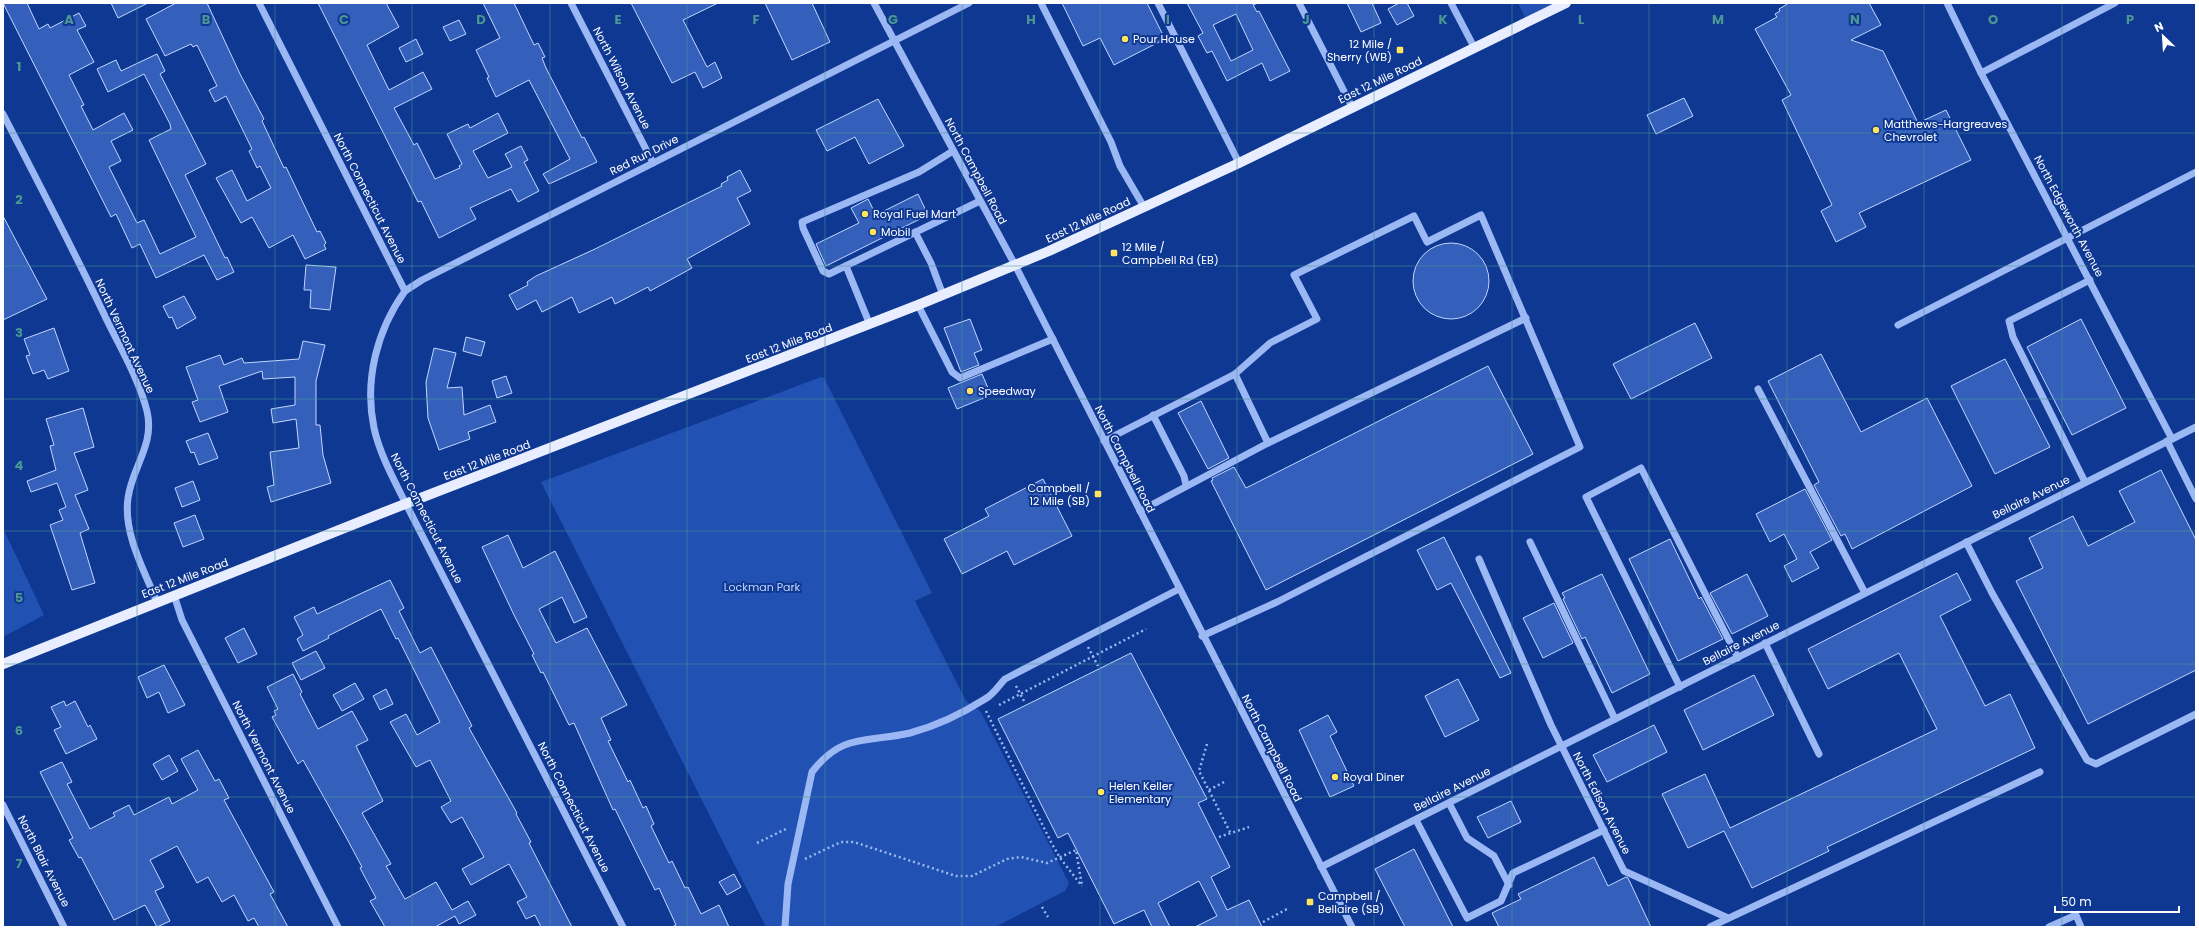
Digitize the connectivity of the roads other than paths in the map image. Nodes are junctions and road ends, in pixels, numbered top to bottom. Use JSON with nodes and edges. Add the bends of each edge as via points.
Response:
{"nodes":[{"id":1,"x":259,"y":3,"type":"edge"},
{"id":2,"x":571,"y":3,"type":"edge"},
{"id":3,"x":874,"y":3,"type":"edge"},
{"id":4,"x":969,"y":3,"type":"edge"},
{"id":5,"x":1041,"y":3,"type":"edge"},
{"id":6,"x":1158,"y":3,"type":"edge"},
{"id":7,"x":1299,"y":3,"type":"edge"},
{"id":8,"x":1451,"y":3,"type":"edge"},
{"id":9,"x":1566,"y":3,"type":"edge"},
{"id":10,"x":1947,"y":3,"type":"edge"},
{"id":11,"x":2115,"y":3,"type":"edge"},
{"id":12,"x":893,"y":40,"type":"junction"},
{"id":13,"x":1474,"y":48,"type":"junction"},
{"id":14,"x":1981,"y":73,"type":"junction"},
{"id":15,"x":1352,"y":108,"type":"junction"},
{"id":16,"x":3,"y":114,"type":"edge"},
{"id":17,"x":953,"y":151,"type":"junction"},
{"id":18,"x":653,"y":163,"type":"junction"},
{"id":19,"x":1239,"y":163,"type":"junction"},
{"id":20,"x":2196,"y":172,"type":"edge"},
{"id":21,"x":980,"y":201,"type":"junction"},
{"id":22,"x":1144,"y":207,"type":"junction"},
{"id":23,"x":915,"y":232,"type":"junction"},
{"id":24,"x":2068,"y":239,"type":"junction"},
{"id":25,"x":1015,"y":265,"type":"junction"},
{"id":26,"x":846,"y":266,"type":"junction"},
{"id":27,"x":2090,"y":280,"type":"junction"},
{"id":28,"x":405,"y":291,"type":"junction"},
{"id":29,"x":943,"y":295,"type":"junction"},
{"id":30,"x":918,"y":305,"type":"junction"},
{"id":31,"x":1526,"y":318,"type":"junction"},
{"id":32,"x":870,"y":325,"type":"junction"},
{"id":33,"x":1898,"y":325,"type":"dead end"},
{"id":34,"x":1053,"y":339,"type":"junction"},
{"id":35,"x":1235,"y":374,"type":"junction"},
{"id":36,"x":1758,"y":389,"type":"dead end"},
{"id":37,"x":1153,"y":415,"type":"junction"},
{"id":38,"x":2196,"y":427,"type":"edge"},
{"id":39,"x":1104,"y":440,"type":"junction"},
{"id":40,"x":2170,"y":440,"type":"junction"},
{"id":41,"x":1268,"y":443,"type":"junction"},
{"id":42,"x":2085,"y":482,"type":"junction"},
{"id":43,"x":1186,"y":485,"type":"junction"},
{"id":44,"x":2196,"y":499,"type":"edge"},
{"id":45,"x":406,"y":504,"type":"junction"},
{"id":46,"x":1140,"y":511,"type":"junction"},
{"id":47,"x":1530,"y":542,"type":"dead end"},
{"id":48,"x":1966,"y":542,"type":"junction"},
{"id":49,"x":1479,"y":559,"type":"dead end"},
{"id":50,"x":1179,"y":590,"type":"junction"},
{"id":51,"x":1865,"y":593,"type":"junction"},
{"id":52,"x":174,"y":595,"type":"junction"},
{"id":53,"x":157,"y":602,"type":"junction"},
{"id":54,"x":1202,"y":636,"type":"junction"},
{"id":55,"x":1765,"y":643,"type":"junction"},
{"id":56,"x":1738,"y":658,"type":"junction"},
{"id":57,"x":3,"y":664,"type":"edge"},
{"id":58,"x":1680,"y":687,"type":"junction"},
{"id":59,"x":2196,"y":714,"type":"edge"},
{"id":60,"x":1615,"y":719,"type":"junction"},
{"id":61,"x":1561,"y":745,"type":"junction"},
{"id":62,"x":1819,"y":754,"type":"dead end"},
{"id":63,"x":2040,"y":772,"type":"dead end"},
{"id":64,"x":1449,"y":803,"type":"junction"},
{"id":65,"x":3,"y":805,"type":"edge"},
{"id":66,"x":1416,"y":820,"type":"junction"},
{"id":67,"x":1604,"y":830,"type":"junction"},
{"id":68,"x":1321,"y":867,"type":"junction"},
{"id":69,"x":1508,"y":885,"type":"junction"},
{"id":70,"x":1728,"y":918,"type":"junction"},
{"id":71,"x":64,"y":927,"type":"edge"},
{"id":72,"x":338,"y":927,"type":"edge"},
{"id":73,"x":623,"y":927,"type":"edge"},
{"id":74,"x":785,"y":927,"type":"edge"},
{"id":75,"x":1352,"y":927,"type":"edge"},
{"id":76,"x":1710,"y":927,"type":"edge"},
{"id":77,"x":2049,"y":927,"type":"edge"},
{"id":78,"x":2081,"y":927,"type":"edge"}],
"edges":[{"from":1,"to":28,"type":"street","name":"North Connecticut Avenue"},
{"from":2,"to":18,"type":"street","name":"North Wilson Avenue"},
{"from":3,"to":12,"type":"street","name":"North Campbell Road"},
{"from":4,"to":12,"type":"street","name":"Red Run Drive"},
{"from":5,"to":22,"type":"street","via":[[1111,142],[1120,166]]},
{"from":6,"to":19,"type":"street"},
{"from":7,"to":15,"type":"street"},
{"from":8,"to":13,"type":"street"},
{"from":9,"to":13,"type":"main road","name":"East 12 Mile Road"},
{"from":10,"to":14,"type":"street","name":"North Edgeworth Avenue"},
{"from":11,"to":14,"type":"street"},
{"from":12,"to":17,"type":"street","name":"North Campbell Road"},
{"from":12,"to":18,"type":"street","name":"Red Run Drive"},
{"from":13,"to":15,"type":"main road","name":"East 12 Mile Road"},
{"from":14,"to":24,"type":"street","name":"North Edgeworth Avenue"},
{"from":15,"to":19,"type":"main road","name":"East 12 Mile Road"},
{"from":16,"to":53,"type":"street","name":"North Vermont Avenue","via":[[116,340],[139,388],[146,410],[149,422],[147,444],[131,484],[127,514],[132,540]]},
{"from":17,"to":21,"type":"street","name":"North Campbell Road"},
{"from":17,"to":26,"type":"street","via":[[919,172],[802,222],[823,271],[828,274]]},
{"from":18,"to":28,"type":"street","name":"Red Run Drive"},
{"from":19,"to":22,"type":"main road","name":"East 12 Mile Road"},
{"from":20,"to":24,"type":"street"},
{"from":21,"to":23,"type":"street"},
{"from":21,"to":25,"type":"street","name":"North Campbell Road"},
{"from":22,"to":25,"type":"main road","name":"East 12 Mile Road"},
{"from":23,"to":26,"type":"street"},
{"from":23,"to":29,"type":"street","via":[[931,263]]},
{"from":24,"to":27,"type":"street","name":"North Edgeworth Avenue"},
{"from":24,"to":33,"type":"street"},
{"from":25,"to":29,"type":"main road","name":"East 12 Mile Road"},
{"from":25,"to":34,"type":"street","name":"North Campbell Road"},
{"from":26,"to":32,"type":"street"},
{"from":27,"to":40,"type":"street","name":"North Edgeworth Avenue"},
{"from":27,"to":42,"type":"street","via":[[2009,321],[2013,337]]},
{"from":28,"to":45,"type":"street","name":"North Connecticut Avenue","via":[[393,308],[378,344],[371,397],[374,428],[381,451]]},
{"from":29,"to":30,"type":"main road","name":"East 12 Mile Road"},
{"from":30,"to":32,"type":"main road","name":"East 12 Mile Road"},
{"from":30,"to":34,"type":"street","via":[[952,372],[960,378]]},
{"from":31,"to":35,"type":"street","via":[[1481,215],[1427,242],[1414,216],[1294,275],[1317,319],[1270,343]]},
{"from":31,"to":41,"type":"street"},
{"from":31,"to":54,"type":"street","via":[[1580,447],[1277,602]]},
{"from":32,"to":45,"type":"main road","name":"East 12 Mile Road"},
{"from":34,"to":39,"type":"street","name":"North Campbell Road"},
{"from":35,"to":37,"type":"street"},
{"from":35,"to":41,"type":"street"},
{"from":36,"to":51,"type":"street"},
{"from":37,"to":39,"type":"street"},
{"from":37,"to":43,"type":"street","via":[[1184,476]]},
{"from":38,"to":40,"type":"street","name":"Bellaire Avenue"},
{"from":39,"to":46,"type":"street","name":"North Campbell Road"},
{"from":40,"to":42,"type":"street","name":"Bellaire Avenue"},
{"from":40,"to":44,"type":"street","name":"North Edgeworth Avenue"},
{"from":41,"to":43,"type":"street"},
{"from":42,"to":48,"type":"street","name":"Bellaire Avenue"},
{"from":43,"to":46,"type":"street"},
{"from":45,"to":52,"type":"main road","name":"East 12 Mile Road"},
{"from":45,"to":73,"type":"street","name":"North Connecticut Avenue"},
{"from":46,"to":50,"type":"street","name":"North Campbell Road"},
{"from":47,"to":60,"type":"street"},
{"from":48,"to":51,"type":"street","name":"Bellaire Avenue"},
{"from":48,"to":59,"type":"street","via":[[2086,760],[2096,764]]},
{"from":49,"to":61,"type":"street","name":"North Edison Avenue"},
{"from":50,"to":54,"type":"street","name":"North Campbell Road"},
{"from":50,"to":74,"type":"street","via":[[1008,678],[987,698],[933,725],[910,732],[844,744],[823,757],[812,772],[801,821],[786,901]]},
{"from":51,"to":55,"type":"street","name":"Bellaire Avenue"},
{"from":52,"to":53,"type":"main road","name":"East 12 Mile Road"},
{"from":52,"to":72,"type":"street","name":"North Vermont Avenue","via":[[186,628]]},
{"from":53,"to":57,"type":"main road","name":"East 12 Mile Road"},
{"from":54,"to":68,"type":"street","name":"North Campbell Road"},
{"from":55,"to":56,"type":"street","name":"Bellaire Avenue"},
{"from":55,"to":62,"type":"street"},
{"from":56,"to":58,"type":"street","name":"Bellaire Avenue"},
{"from":56,"to":58,"type":"street","via":[[1642,468],[1586,497]]},
{"from":58,"to":60,"type":"street","name":"Bellaire Avenue"},
{"from":60,"to":61,"type":"street","name":"Bellaire Avenue"},
{"from":61,"to":64,"type":"street","name":"Bellaire Avenue"},
{"from":61,"to":67,"type":"street","name":"North Edison Avenue"},
{"from":63,"to":70,"type":"street"},
{"from":64,"to":66,"type":"street","name":"Bellaire Avenue"},
{"from":64,"to":69,"type":"street","via":[[1467,838],[1494,856]]},
{"from":65,"to":71,"type":"street","name":"North Blair Avenue"},
{"from":66,"to":68,"type":"street","name":"Bellaire Avenue"},
{"from":66,"to":69,"type":"street","via":[[1467,918],[1501,901]]},
{"from":67,"to":69,"type":"street","via":[[1513,873]]},
{"from":67,"to":70,"type":"street","name":"North Edison Avenue","via":[[1624,871]]},
{"from":68,"to":75,"type":"street","name":"North Campbell Road"},
{"from":70,"to":76,"type":"street"},
{"from":77,"to":78,"type":"street","via":[[2076,915]]}]}
